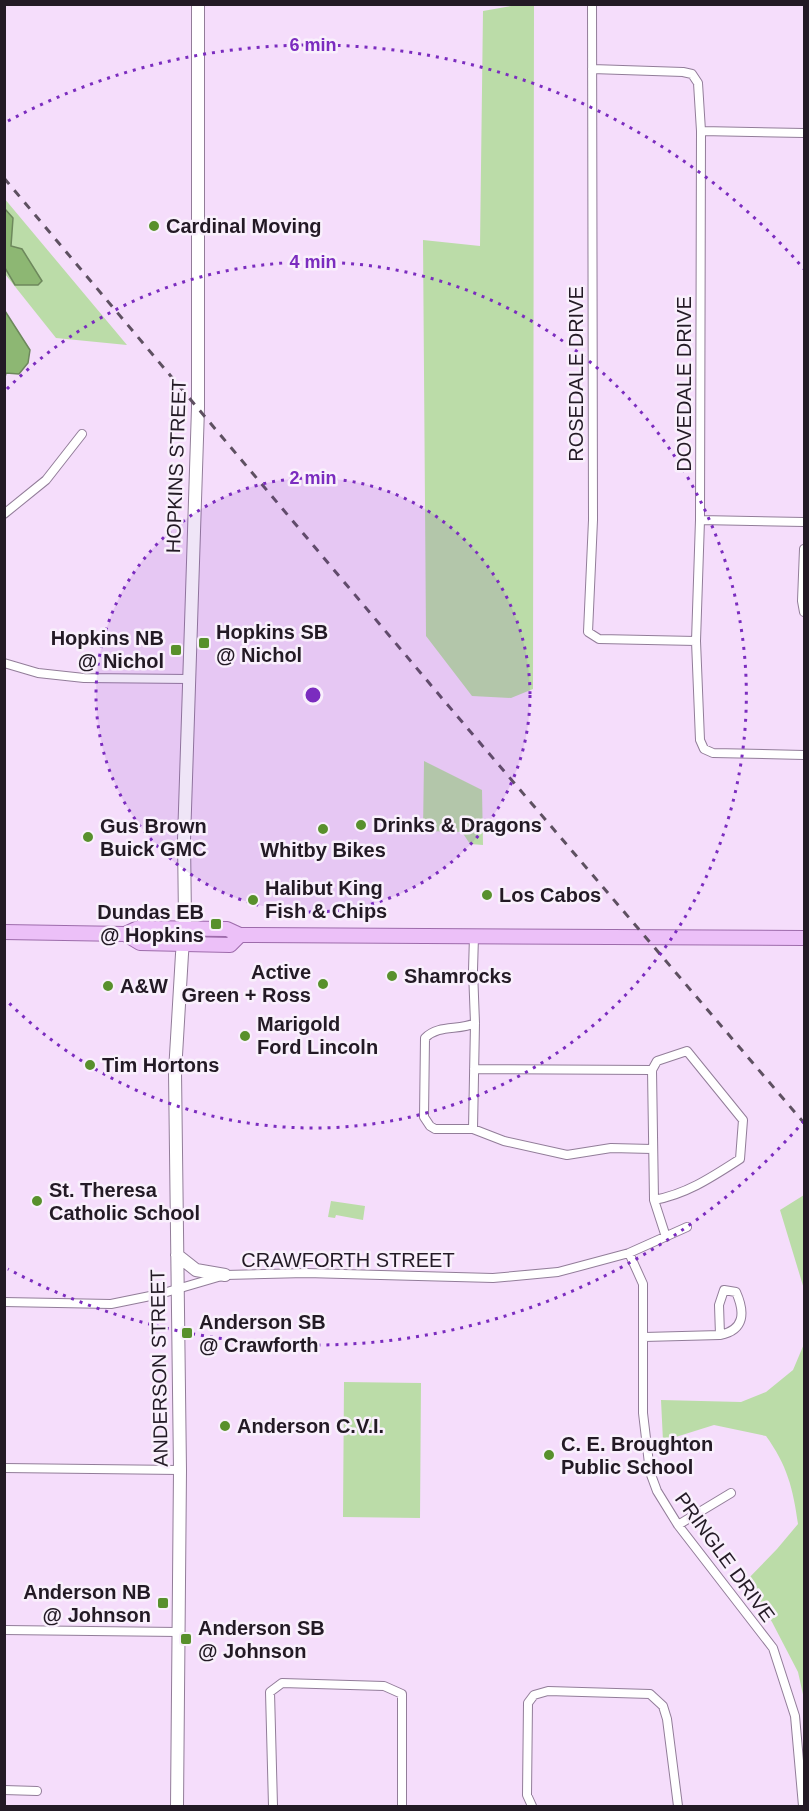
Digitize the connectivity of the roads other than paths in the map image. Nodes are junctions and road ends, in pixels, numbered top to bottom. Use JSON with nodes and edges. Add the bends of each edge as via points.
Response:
{"nodes":[{"id":1,"x":198,"y":4,"type":"edge"},
{"id":2,"x":592,"y":4,"type":"edge"},
{"id":3,"x":592,"y":69,"type":"junction"},
{"id":4,"x":701,"y":131,"type":"junction"},
{"id":5,"x":804,"y":132,"type":"edge"},
{"id":6,"x":82,"y":434,"type":"dead end"},
{"id":7,"x":4,"y":514,"type":"edge"},
{"id":8,"x":700,"y":520,"type":"junction"},
{"id":9,"x":804,"y":522,"type":"edge"},
{"id":10,"x":804,"y":549,"type":"edge"},
{"id":11,"x":804,"y":612,"type":"edge"},
{"id":12,"x":696,"y":641,"type":"junction"},
{"id":13,"x":4,"y":663,"type":"edge"},
{"id":14,"x":189,"y":679,"type":"junction"},
{"id":15,"x":804,"y":755,"type":"edge"},
{"id":16,"x":184,"y":928,"type":"junction"},
{"id":17,"x":4,"y":932,"type":"edge"},
{"id":18,"x":125,"y":934,"type":"junction"},
{"id":19,"x":240,"y":935,"type":"junction"},
{"id":20,"x":474,"y":936,"type":"junction"},
{"id":21,"x":804,"y":938,"type":"edge"},
{"id":22,"x":183,"y":944,"type":"junction"},
{"id":23,"x":475,"y":1023,"type":"junction"},
{"id":24,"x":474,"y":1069,"type":"junction"},
{"id":25,"x":652,"y":1070,"type":"junction"},
{"id":26,"x":474,"y":1129,"type":"junction"},
{"id":27,"x":652,"y":1149,"type":"junction"},
{"id":28,"x":654,"y":1200,"type":"junction"},
{"id":29,"x":687,"y":1227,"type":"dead end"},
{"id":30,"x":666,"y":1237,"type":"junction"},
{"id":31,"x":629,"y":1253,"type":"junction"},
{"id":32,"x":177,"y":1255,"type":"junction"},
{"id":33,"x":225,"y":1275,"type":"junction"},
{"id":34,"x":177,"y":1288,"type":"junction"},
{"id":35,"x":4,"y":1302,"type":"edge"},
{"id":36,"x":720,"y":1335,"type":"junction"},
{"id":37,"x":644,"y":1337,"type":"junction"},
{"id":38,"x":4,"y":1468,"type":"edge"},
{"id":39,"x":180,"y":1470,"type":"junction"},
{"id":40,"x":731,"y":1493,"type":"dead end"},
{"id":41,"x":678,"y":1525,"type":"junction"},
{"id":42,"x":4,"y":1630,"type":"edge"},
{"id":43,"x":178,"y":1632,"type":"junction"},
{"id":44,"x":4,"y":1790,"type":"edge"},
{"id":45,"x":37,"y":1791,"type":"dead end"},
{"id":46,"x":177,"y":1806,"type":"edge"},
{"id":47,"x":273,"y":1806,"type":"edge"},
{"id":48,"x":402,"y":1806,"type":"edge"},
{"id":49,"x":531,"y":1806,"type":"edge"},
{"id":50,"x":678,"y":1806,"type":"edge"},
{"id":51,"x":803,"y":1806,"type":"edge"}],
"edges":[{"from":1,"to":14,"type":"main road","name":"HOPKINS STREET","via":[[198,408]]},
{"from":2,"to":3,"type":"street","name":"ROSEDALE DRIVE"},
{"from":3,"to":4,"type":"street","name":"DOVEDALE DRIVE","via":[[692,74],[698,83]]},
{"from":3,"to":12,"type":"street","name":"ROSEDALE DRIVE","via":[[593,520],[588,632],[598,639]]},
{"from":4,"to":5,"type":"street"},
{"from":4,"to":8,"type":"street","name":"DOVEDALE DRIVE"},
{"from":6,"to":7,"type":"street","via":[[46,480]]},
{"from":8,"to":9,"type":"street"},
{"from":8,"to":12,"type":"street","name":"DOVEDALE DRIVE"},
{"from":10,"to":11,"type":"street"},
{"from":12,"to":15,"type":"street","name":"DOVEDALE DRIVE","via":[[704,749],[713,753]]},
{"from":13,"to":14,"type":"street","via":[[38,673],[84,678]]},
{"from":14,"to":16,"type":"main road","name":"HOPKINS STREET"},
{"from":16,"to":18,"type":"main road","via":[[138,928]]},
{"from":16,"to":19,"type":"main road","via":[[227,929]]},
{"from":16,"to":22,"type":"main road","name":"ANDERSON STREET"},
{"from":17,"to":18,"type":"main road"},
{"from":18,"to":22,"type":"main road","via":[[140,943]]},
{"from":19,"to":20,"type":"main road"},
{"from":19,"to":22,"type":"main road","via":[[230,945]]},
{"from":20,"to":21,"type":"main road"},
{"from":20,"to":23,"type":"street"},
{"from":22,"to":32,"type":"main road","name":"ANDERSON STREET","via":[[175,1072]]},
{"from":23,"to":24,"type":"street"},
{"from":23,"to":26,"type":"street","via":[[465,1028],[432,1031],[425,1038],[424,1094],[424,1117],[430,1126],[439,1130]]},
{"from":24,"to":25,"type":"street"},
{"from":24,"to":26,"type":"street"},
{"from":25,"to":27,"type":"street"},
{"from":25,"to":28,"type":"street","via":[[657,1061],[687,1050],[743,1119],[740,1159],[698,1186]]},
{"from":26,"to":27,"type":"street","via":[[504,1141],[567,1155],[610,1148]]},
{"from":27,"to":28,"type":"street"},
{"from":28,"to":30,"type":"street"},
{"from":29,"to":30,"type":"street","name":"CRAWFORTH STREET"},
{"from":30,"to":31,"type":"street","name":"CRAWFORTH STREET"},
{"from":31,"to":33,"type":"street","name":"CRAWFORTH STREET","via":[[558,1272],[509,1277]]},
{"from":31,"to":37,"type":"street","name":"PRINGLE DRIVE","via":[[643,1284]]},
{"from":32,"to":33,"type":"main road","via":[[196,1270]]},
{"from":32,"to":34,"type":"main road","name":"ANDERSON STREET"},
{"from":33,"to":34,"type":"street","name":"CRAWFORTH STREET"},
{"from":34,"to":35,"type":"street","name":"CRAWFORTH STREET","via":[[111,1304]]},
{"from":34,"to":39,"type":"main road","name":"ANDERSON STREET"},
{"from":36,"to":36,"type":"street","via":[[738,1328],[742,1315],[736,1292],[724,1290],[719,1305]]},
{"from":36,"to":37,"type":"street"},
{"from":37,"to":41,"type":"street","name":"PRINGLE DRIVE","via":[[643,1413],[650,1472]]},
{"from":38,"to":39,"type":"street"},
{"from":39,"to":43,"type":"main road","name":"ANDERSON STREET"},
{"from":40,"to":41,"type":"street"},
{"from":41,"to":51,"type":"street","name":"PRINGLE DRIVE","via":[[773,1648],[795,1716]]},
{"from":42,"to":43,"type":"street"},
{"from":43,"to":46,"type":"main road","name":"ANDERSON STREET"},
{"from":44,"to":45,"type":"street"},
{"from":47,"to":48,"type":"street","via":[[270,1692],[282,1683],[384,1686],[402,1694]]},
{"from":49,"to":50,"type":"street","via":[[527,1796],[528,1702],[534,1695],[548,1691],[650,1694],[663,1706],[667,1719]]}]}
